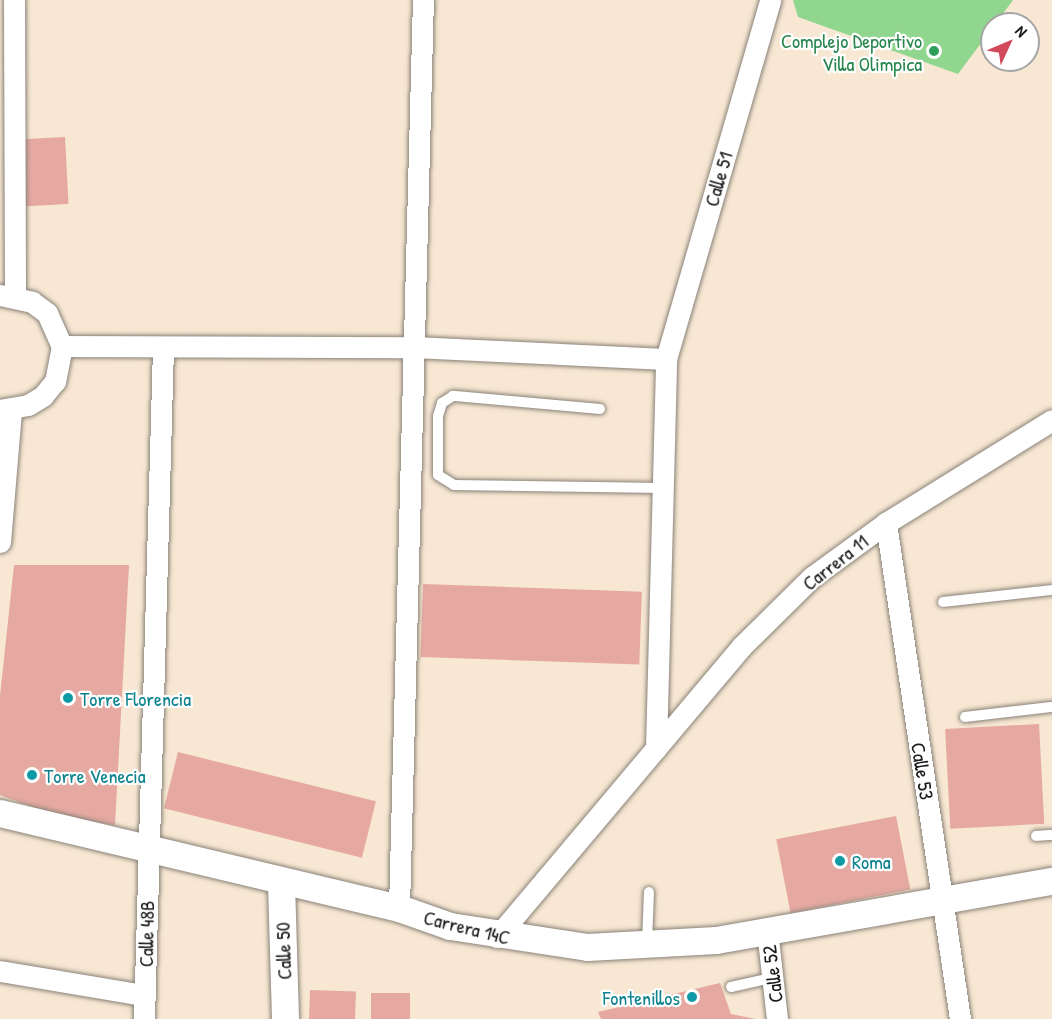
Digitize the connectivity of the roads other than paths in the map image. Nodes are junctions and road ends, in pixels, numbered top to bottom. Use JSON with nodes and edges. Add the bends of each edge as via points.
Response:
{"nodes":[{"id":1,"x":14,"y":0,"type":"edge"},
{"id":2,"x":423,"y":0,"type":"edge"},
{"id":3,"x":770,"y":0,"type":"edge"},
{"id":4,"x":8,"y":295,"type":"edge"},
{"id":5,"x":62,"y":346,"type":"junction"},
{"id":6,"x":413,"y":347,"type":"junction"},
{"id":7,"x":163,"y":349,"type":"junction"},
{"id":8,"x":666,"y":359,"type":"junction"},
{"id":9,"x":600,"y":409,"type":"dead end"},
{"id":10,"x":5,"y":410,"type":"edge"},
{"id":11,"x":1052,"y":420,"type":"edge"},
{"id":12,"x":663,"y":488,"type":"junction"},
{"id":13,"x":886,"y":523,"type":"junction"},
{"id":14,"x":0,"y":542,"type":"edge"},
{"id":15,"x":1052,"y":590,"type":"edge"},
{"id":16,"x":943,"y":602,"type":"dead end"},
{"id":17,"x":1052,"y":708,"type":"edge"},
{"id":18,"x":965,"y":717,"type":"dead end"},
{"id":19,"x":656,"y":748,"type":"junction"},
{"id":20,"x":0,"y":813,"type":"edge"},
{"id":21,"x":1052,"y":835,"type":"edge"},
{"id":22,"x":1036,"y":836,"type":"dead end"},
{"id":23,"x":148,"y":849,"type":"junction"},
{"id":24,"x":1052,"y":881,"type":"edge"},
{"id":25,"x":281,"y":882,"type":"junction"},
{"id":26,"x":649,"y":892,"type":"dead end"},
{"id":27,"x":942,"y":897,"type":"junction"},
{"id":28,"x":399,"y":908,"type":"junction"},
{"id":29,"x":766,"y":930,"type":"junction"},
{"id":30,"x":497,"y":937,"type":"junction"},
{"id":31,"x":646,"y":947,"type":"junction"},
{"id":32,"x":0,"y":971,"type":"edge"},
{"id":33,"x":776,"y":977,"type":"junction"},
{"id":34,"x":731,"y":987,"type":"dead end"},
{"id":35,"x":144,"y":995,"type":"junction"},
{"id":36,"x":144,"y":1019,"type":"edge"},
{"id":37,"x":285,"y":1019,"type":"edge"},
{"id":38,"x":777,"y":1019,"type":"edge"},
{"id":39,"x":960,"y":1019,"type":"edge"}],
"edges":[{"from":1,"to":4,"type":"street"},
{"from":2,"to":6,"type":"street"},
{"from":3,"to":8,"type":"street","name":"Calle 51"},
{"from":4,"to":5,"type":"street","via":[[47,313]]},
{"from":5,"to":7,"type":"street"},
{"from":5,"to":10,"type":"street","via":[[55,381],[43,396]]},
{"from":6,"to":7,"type":"street"},
{"from":6,"to":8,"type":"street"},
{"from":6,"to":28,"type":"street"},
{"from":7,"to":23,"type":"street","name":"Calle 48B"},
{"from":8,"to":12,"type":"street","name":"Calle 51"},
{"from":9,"to":12,"type":"lane","via":[[453,396],[442,403],[438,417],[438,475],[454,485]]},
{"from":10,"to":14,"type":"street"},
{"from":11,"to":13,"type":"street","name":"Carrera 11"},
{"from":12,"to":19,"type":"street","name":"Calle 51"},
{"from":13,"to":19,"type":"street","name":"Carrera 11","via":[[812,577],[741,647]]},
{"from":13,"to":27,"type":"street","name":"Calle 53"},
{"from":15,"to":16,"type":"lane"},
{"from":17,"to":18,"type":"lane"},
{"from":19,"to":30,"type":"street","name":"Carrera 11"},
{"from":20,"to":23,"type":"street","name":"Carrera 14C"},
{"from":21,"to":22,"type":"lane"},
{"from":23,"to":25,"type":"street","name":"Carrera 14C"},
{"from":23,"to":35,"type":"street","name":"Calle 48B"},
{"from":24,"to":27,"type":"street","name":"Carrera 14C"},
{"from":25,"to":28,"type":"street","name":"Carrera 14C"},
{"from":25,"to":37,"type":"street","name":"Calle 50"},
{"from":26,"to":31,"type":"lane"},
{"from":27,"to":29,"type":"street","name":"Carrera 14C"},
{"from":27,"to":39,"type":"street","name":"Calle 53"},
{"from":28,"to":30,"type":"street","name":"Carrera 14C"},
{"from":29,"to":31,"type":"street","name":"Carrera 14C"},
{"from":29,"to":33,"type":"street","name":"Calle 52"},
{"from":30,"to":31,"type":"street","name":"Carrera 14C"},
{"from":32,"to":35,"type":"street"},
{"from":33,"to":34,"type":"lane"},
{"from":33,"to":38,"type":"street","name":"Calle 52"},
{"from":35,"to":36,"type":"street","name":"Calle 48B"}]}
